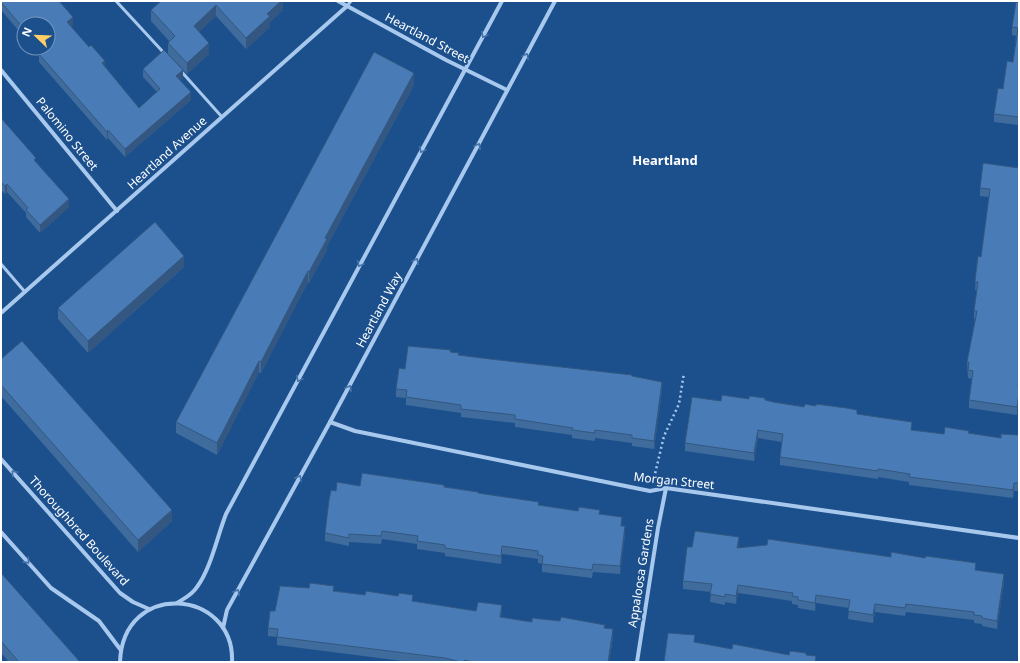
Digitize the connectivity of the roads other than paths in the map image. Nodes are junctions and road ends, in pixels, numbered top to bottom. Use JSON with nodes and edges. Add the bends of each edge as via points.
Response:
{"nodes":[{"id":1,"x":116,"y":1,"type":"edge"},
{"id":2,"x":338,"y":1,"type":"edge"},
{"id":3,"x":350,"y":1,"type":"edge"},
{"id":4,"x":502,"y":1,"type":"edge"},
{"id":5,"x":555,"y":1,"type":"edge"},
{"id":6,"x":346,"y":7,"type":"junction"},
{"id":7,"x":169,"y":59,"type":"edge"},
{"id":8,"x":175,"y":65,"type":"edge"},
{"id":9,"x":1,"y":70,"type":"edge"},
{"id":10,"x":465,"y":70,"type":"junction"},
{"id":11,"x":507,"y":90,"type":"junction"},
{"id":12,"x":222,"y":117,"type":"junction"},
{"id":13,"x":116,"y":211,"type":"junction"},
{"id":14,"x":1,"y":264,"type":"edge"},
{"id":15,"x":26,"y":292,"type":"junction"},
{"id":16,"x":1,"y":313,"type":"edge"},
{"id":17,"x":330,"y":422,"type":"junction"},
{"id":18,"x":1,"y":458,"type":"edge"},
{"id":19,"x":666,"y":488,"type":"junction"},
{"id":20,"x":1,"y":532,"type":"edge"},
{"id":21,"x":1019,"y":538,"type":"edge"},
{"id":22,"x":177,"y":602,"type":"junction"},
{"id":23,"x":149,"y":609,"type":"junction"},
{"id":24,"x":223,"y":628,"type":"junction"},
{"id":25,"x":120,"y":649,"type":"junction"},
{"id":26,"x":233,"y":661,"type":"edge"},
{"id":27,"x":120,"y":662,"type":"edge"},
{"id":28,"x":637,"y":662,"type":"edge"}],
"edges":[{"from":1,"to":7,"type":"lane"},
{"from":2,"to":6,"type":"street","name":"Heartland Street"},
{"from":3,"to":6,"type":"lane"},
{"from":4,"to":10,"type":"street","one_way":true},
{"from":11,"to":5,"type":"street","name":"Heartland Way","one_way":true},
{"from":6,"to":10,"type":"street","name":"Heartland Street"},
{"from":6,"to":12,"type":"street","name":"Heartland Avenue"},
{"from":8,"to":12,"type":"lane"},
{"from":9,"to":13,"type":"street","name":"Palomino Street"},
{"from":10,"to":11,"type":"street","name":"Heartland Street"},
{"from":10,"to":22,"type":"street","one_way":true,"via":[[226,514],[208,565],[197,587]]},
{"from":17,"to":11,"type":"street","name":"Heartland Way","one_way":true},
{"from":12,"to":13,"type":"street","name":"Heartland Avenue"},
{"from":13,"to":15,"type":"street","name":"Heartland Avenue"},
{"from":14,"to":15,"type":"lane"},
{"from":15,"to":16,"type":"street","name":"Heartland Avenue"},
{"from":17,"to":19,"type":"street","name":"Morgan Street","via":[[355,431],[650,491]]},
{"from":24,"to":17,"type":"street","name":"Heartland Way","one_way":true,"via":[[227,610]]},
{"from":23,"to":18,"type":"street","name":"Thoroughbred Boulevard","one_way":true,"via":[[120,593]]},
{"from":19,"to":21,"type":"street","name":"Morgan Street"},
{"from":19,"to":28,"type":"street","name":"Appaloosa Gardens"},
{"from":20,"to":25,"type":"street","one_way":true,"via":[[51,588],[100,621]]},
{"from":22,"to":23,"type":"street"},
{"from":22,"to":24,"type":"street","via":[[195,606],[206,612]]},
{"from":23,"to":25,"type":"street","via":[[135,619]]},
{"from":24,"to":26,"type":"street","via":[[230,644]]},
{"from":25,"to":27,"type":"street"}]}
